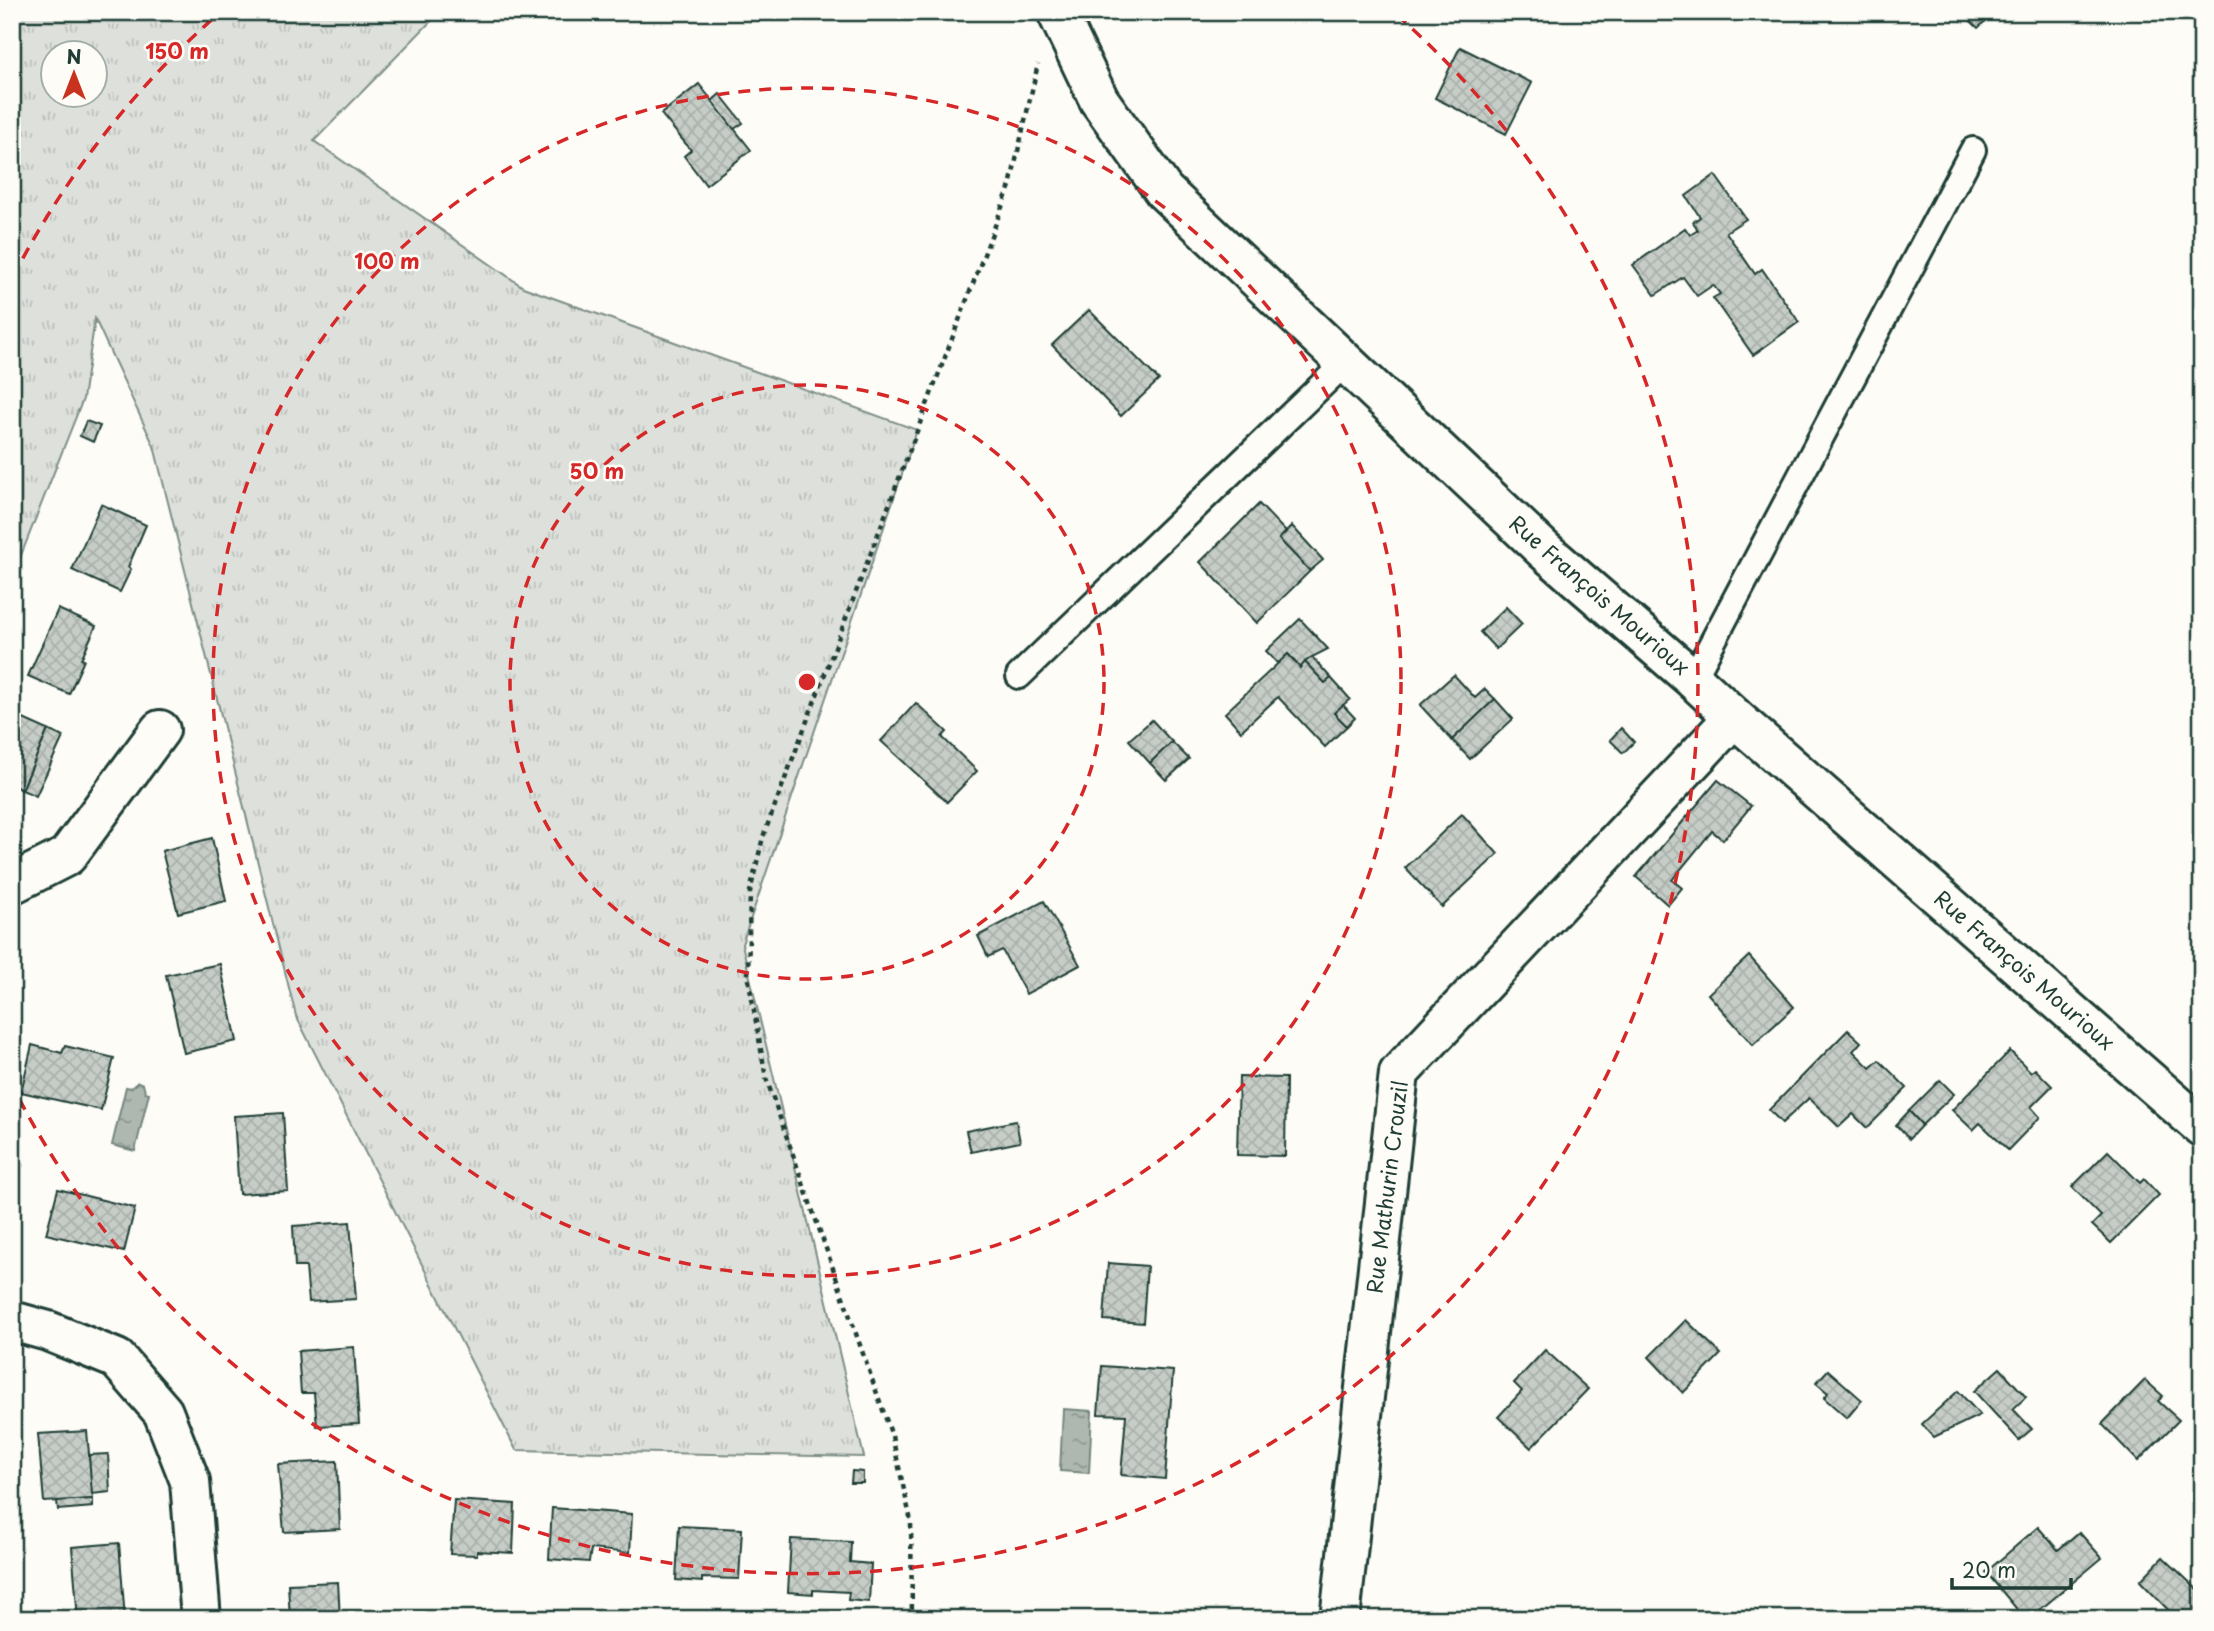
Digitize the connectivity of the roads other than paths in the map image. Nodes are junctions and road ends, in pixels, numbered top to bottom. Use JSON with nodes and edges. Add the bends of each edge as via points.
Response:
{"nodes":[{"id":1,"x":1057,"y":12,"type":"edge"},
{"id":2,"x":1973,"y":150,"type":"dead end"},
{"id":3,"x":1346,"y":362,"type":"junction"},
{"id":4,"x":1019,"y":676,"type":"dead end"},
{"id":5,"x":1693,"y":679,"type":"junction"},
{"id":6,"x":1734,"y":717,"type":"junction"},
{"id":7,"x":160,"y":730,"type":"dead end"},
{"id":8,"x":12,"y":884,"type":"edge"},
{"id":9,"x":2202,"y":1127,"type":"edge"},
{"id":10,"x":12,"y":1321,"type":"edge"},
{"id":11,"x":201,"y":1619,"type":"edge"},
{"id":12,"x":1340,"y":1619,"type":"edge"}],
"edges":[{"from":1,"to":3,"type":"street","name":"Rue François Mourioux","via":[[1099,100],[1164,191]]},
{"from":2,"to":5,"type":"lane"},
{"from":3,"to":4,"type":"lane"},
{"from":3,"to":5,"type":"street","name":"Rue François Mourioux","via":[[1544,550]]},
{"from":5,"to":6,"type":"street","name":"Rue François Mourioux"},
{"from":6,"to":9,"type":"street","name":"Rue François Mourioux"},
{"from":6,"to":12,"type":"street","name":"Rue Mathurin Crouzil","via":[[1399,1073]]},
{"from":7,"to":8,"type":"street","via":[[67,856]]},
{"from":10,"to":11,"type":"street","via":[[117,1359],[163,1412],[190,1481]]}]}
